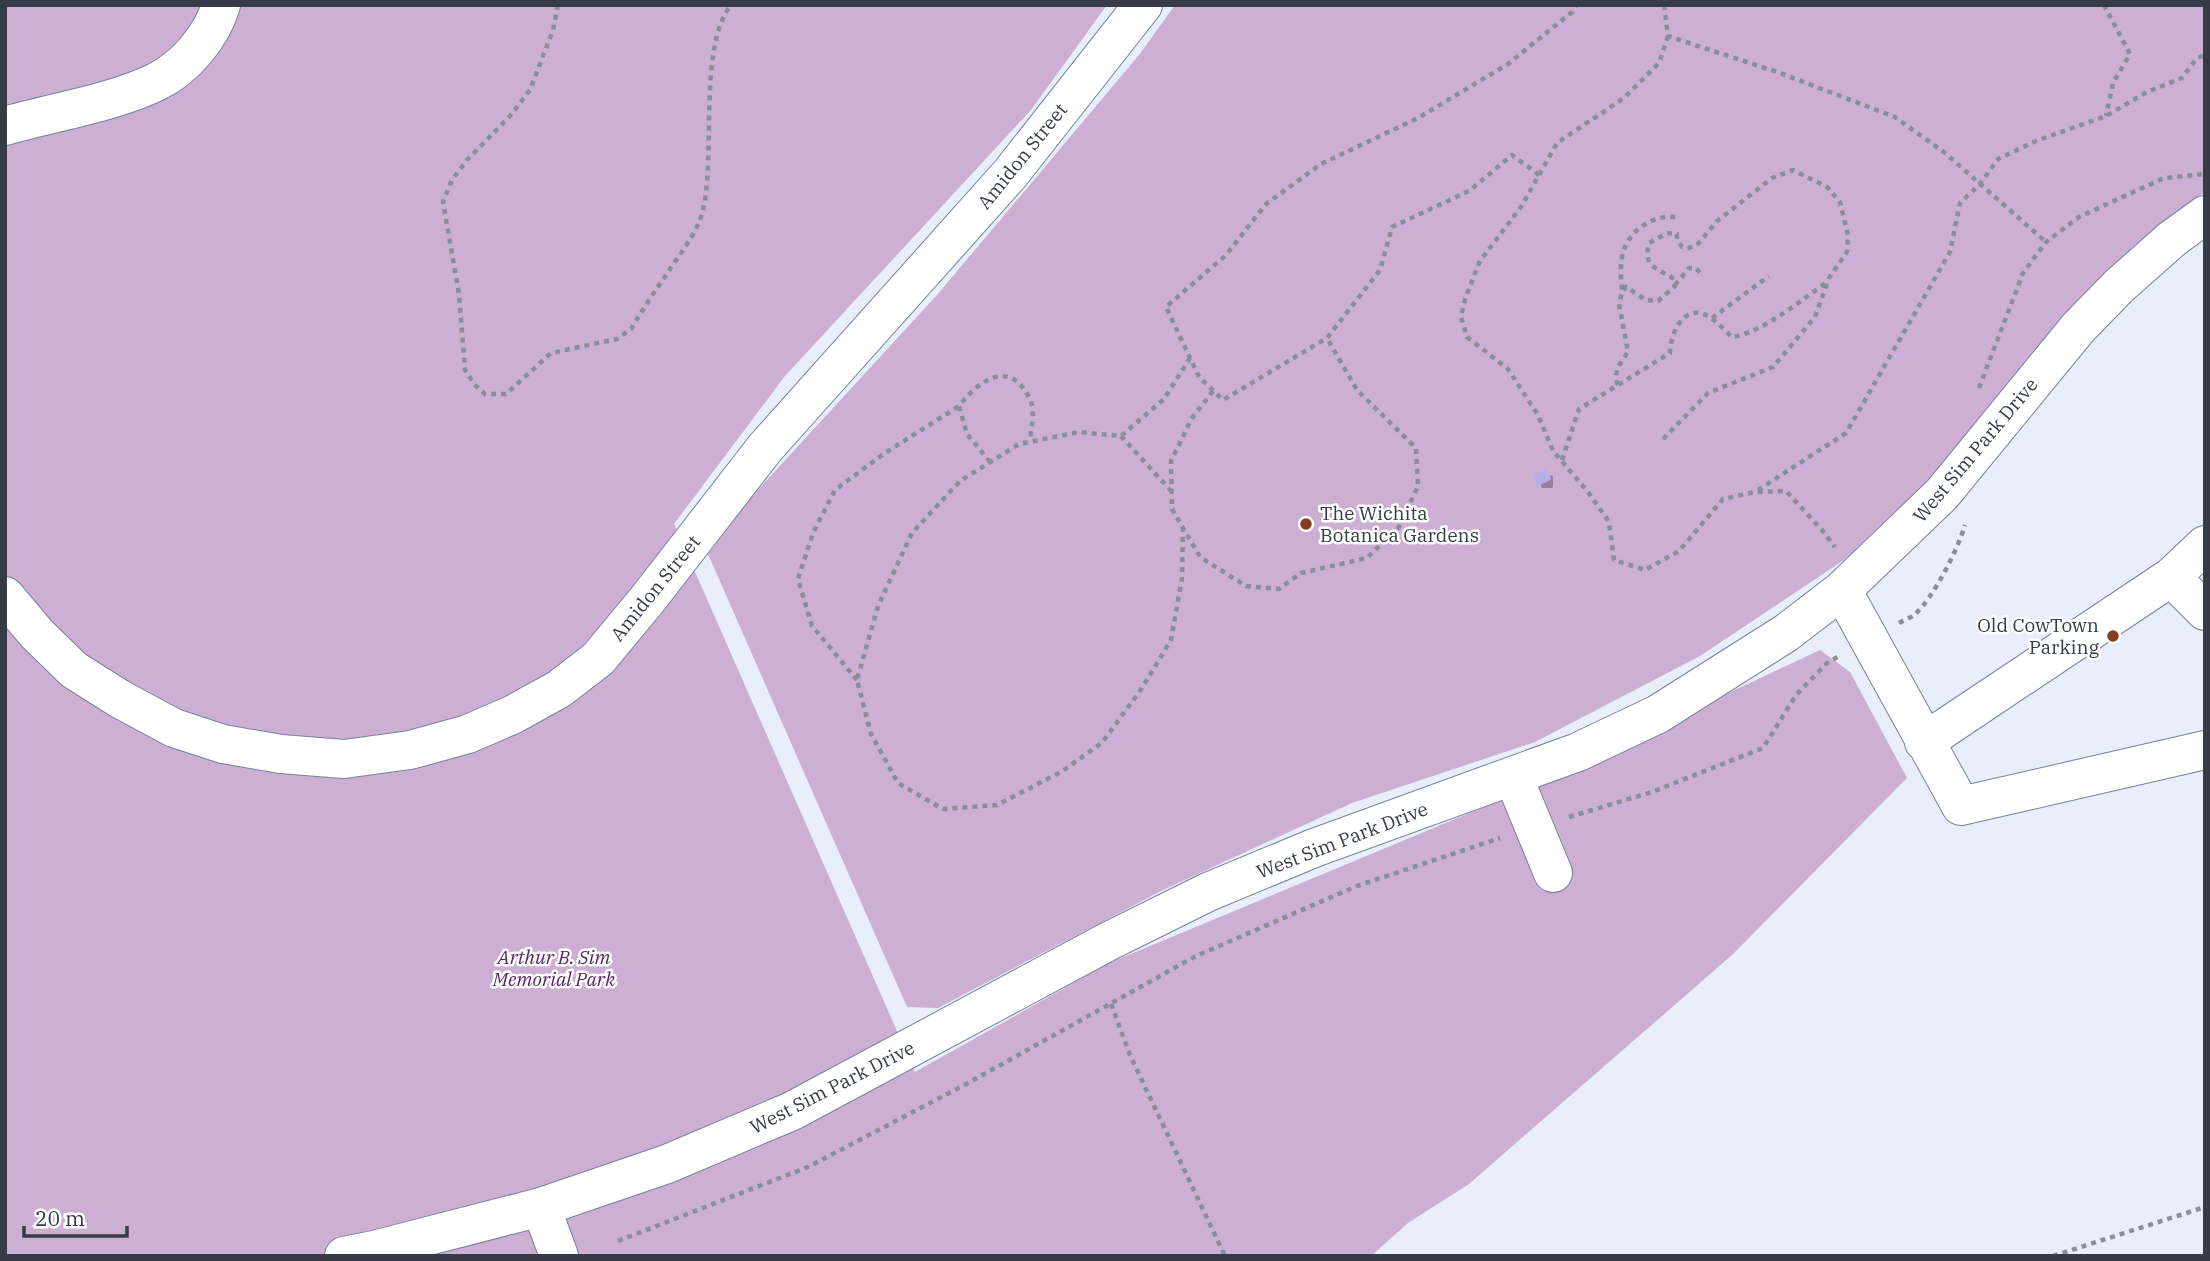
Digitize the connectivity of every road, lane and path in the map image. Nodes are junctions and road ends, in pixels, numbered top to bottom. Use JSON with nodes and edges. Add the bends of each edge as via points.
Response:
{"nodes":[{"id":1,"x":221,"y":5,"type":"edge"},
{"id":2,"x":558,"y":5,"type":"edge"},
{"id":3,"x":731,"y":5,"type":"edge"},
{"id":4,"x":1143,"y":5,"type":"edge"},
{"id":5,"x":1576,"y":5,"type":"edge"},
{"id":6,"x":1664,"y":5,"type":"edge"},
{"id":7,"x":2104,"y":5,"type":"edge"},
{"id":8,"x":1668,"y":36,"type":"junction"},
{"id":9,"x":2205,"y":55,"type":"edge"},
{"id":10,"x":2106,"y":116,"type":"junction"},
{"id":11,"x":5,"y":126,"type":"edge"},
{"id":12,"x":1539,"y":175,"type":"junction"},
{"id":13,"x":1980,"y":184,"type":"junction"},
{"id":14,"x":2205,"y":215,"type":"edge"},
{"id":15,"x":1680,"y":218,"type":"dead end"},
{"id":16,"x":2046,"y":242,"type":"dead end"},
{"id":17,"x":1701,"y":274,"type":"dead end"},
{"id":18,"x":1769,"y":276,"type":"dead end"},
{"id":19,"x":1828,"y":281,"type":"junction"},
{"id":20,"x":1675,"y":286,"type":"junction"},
{"id":21,"x":1622,"y":292,"type":"junction"},
{"id":22,"x":1712,"y":318,"type":"junction"},
{"id":23,"x":1327,"y":338,"type":"junction"},
{"id":24,"x":1190,"y":358,"type":"junction"},
{"id":25,"x":1618,"y":385,"type":"junction"},
{"id":26,"x":1213,"y":391,"type":"junction"},
{"id":27,"x":958,"y":406,"type":"junction"},
{"id":28,"x":1121,"y":436,"type":"junction"},
{"id":29,"x":1663,"y":439,"type":"dead end"},
{"id":30,"x":1030,"y":442,"type":"junction"},
{"id":31,"x":990,"y":461,"type":"junction"},
{"id":32,"x":1562,"y":461,"type":"junction"},
{"id":33,"x":1172,"y":492,"type":"junction"},
{"id":34,"x":1755,"y":492,"type":"junction"},
{"id":35,"x":1183,"y":527,"type":"junction"},
{"id":36,"x":2205,"y":545,"type":"edge"},
{"id":37,"x":1837,"y":550,"type":"dead end"},
{"id":38,"x":2171,"y":578,"type":"junction"},
{"id":39,"x":1842,"y":590,"type":"junction"},
{"id":40,"x":5,"y":596,"type":"edge"},
{"id":41,"x":2205,"y":611,"type":"edge"},
{"id":42,"x":858,"y":680,"type":"junction"},
{"id":43,"x":1924,"y":742,"type":"junction"},
{"id":44,"x":2205,"y":750,"type":"edge"},
{"id":45,"x":1513,"y":776,"type":"junction"},
{"id":46,"x":1553,"y":873,"type":"dead end"},
{"id":47,"x":1111,"y":1004,"type":"dead end"},
{"id":48,"x":541,"y":1207,"type":"junction"},
{"id":49,"x":2205,"y":1207,"type":"edge"},
{"id":50,"x":344,"y":1256,"type":"edge"},
{"id":51,"x":559,"y":1256,"type":"edge"},
{"id":52,"x":1225,"y":1256,"type":"edge"},
{"id":53,"x":2053,"y":1256,"type":"edge"}],
"edges":[{"from":1,"to":11,"type":"street","via":[[216,22],[194,53],[158,81]]},
{"from":2,"to":3,"type":"path","via":[[530,90],[467,160],[443,202],[466,370],[485,394],[506,394],[551,353],[617,339],[631,329],[695,232],[710,165],[718,26]]},
{"from":4,"to":40,"type":"street","name":"Amidon Street","via":[[1010,174],[765,448],[598,659],[559,689],[514,714],[468,734],[410,750],[344,759],[223,744],[174,728],[74,670]]},
{"from":5,"to":24,"type":"path","via":[[1508,64],[1418,118],[1321,164],[1266,204],[1226,255],[1166,307]]},
{"from":6,"to":8,"type":"path"},
{"from":7,"to":10,"type":"path","via":[[2130,54],[2113,83]]},
{"from":8,"to":12,"type":"path","via":[[1659,63],[1624,98],[1557,143]]},
{"from":8,"to":13,"type":"path","via":[[1895,117]]},
{"from":9,"to":10,"type":"path","via":[[2197,58],[2182,78]]},
{"from":10,"to":13,"type":"path","via":[[1998,159]]},
{"from":12,"to":23,"type":"path","via":[[1512,155],[1469,191],[1392,227],[1380,270]]},
{"from":12,"to":32,"type":"path","via":[[1480,261],[1461,317],[1467,337],[1508,369]]},
{"from":13,"to":16,"type":"path"},
{"from":13,"to":34,"type":"path","via":[[1960,203],[1950,252],[1846,433]]},
{"from":14,"to":39,"type":"street","name":"West Sim Park Drive","via":[[2172,239],[2086,319],[1942,494]]},
{"from":15,"to":21,"type":"path","via":[[1656,219],[1634,234],[1625,247]]},
{"from":17,"to":20,"type":"path","via":[[1689,268]]},
{"from":18,"to":22,"type":"path"},
{"from":19,"to":20,"type":"path","via":[[1847,252],[1840,202],[1827,187],[1793,170],[1772,178],[1717,221],[1699,243],[1682,247],[1677,234],[1667,233],[1649,243],[1649,264],[1674,279]]},
{"from":19,"to":22,"type":"path","via":[[1744,335],[1732,337]]},
{"from":19,"to":29,"type":"path","via":[[1815,317],[1773,367],[1708,393]]},
{"from":20,"to":21,"type":"path","via":[[1658,301],[1646,300],[1626,287]]},
{"from":21,"to":25,"type":"path","via":[[1619,304],[1628,352],[1618,368]]},
{"from":22,"to":25,"type":"path","via":[[1695,312],[1683,318],[1674,332],[1670,353]]},
{"from":23,"to":26,"type":"path","via":[[1223,400]]},
{"from":23,"to":35,"type":"path","via":[[1357,390],[1416,448],[1418,486],[1399,527],[1367,558],[1301,573],[1279,589],[1246,586],[1200,557]]},
{"from":24,"to":26,"type":"path"},
{"from":24,"to":28,"type":"path","via":[[1164,399]]},
{"from":25,"to":32,"type":"path","via":[[1579,409]]},
{"from":26,"to":33,"type":"path","via":[[1192,418],[1171,461]]},
{"from":27,"to":30,"type":"path","via":[[988,377],[1007,376],[1032,404]]},
{"from":27,"to":31,"type":"path","via":[[967,434]]},
{"from":27,"to":42,"type":"path","via":[[835,490],[813,533],[798,579],[811,626]]},
{"from":28,"to":30,"type":"path","via":[[1079,432]]},
{"from":28,"to":33,"type":"path"},
{"from":30,"to":31,"type":"path"},
{"from":31,"to":42,"type":"path","via":[[960,481],[912,533],[878,606]]},
{"from":32,"to":34,"type":"path","via":[[1609,522],[1614,560],[1645,570],[1679,551],[1723,499]]},
{"from":33,"to":35,"type":"path","via":[[1172,509]]},
{"from":34,"to":37,"type":"path","via":[[1786,491]]},
{"from":35,"to":42,"type":"path","via":[[1182,578],[1171,640],[1142,688],[1102,743],[1060,772],[997,804],[943,809],[898,782],[871,734]]},
{"from":36,"to":38,"type":"street"},
{"from":38,"to":41,"type":"street"},
{"from":38,"to":43,"type":"street"},
{"from":39,"to":43,"type":"street"},
{"from":39,"to":45,"type":"street","name":"West Sim Park Drive","via":[[1786,633],[1658,714]]},
{"from":43,"to":44,"type":"street","via":[[1961,806]]},
{"from":45,"to":46,"type":"street"},
{"from":45,"to":48,"type":"street","name":"West Sim Park Drive","via":[[1208,892],[792,1111],[667,1164]]},
{"from":47,"to":52,"type":"path","via":[[1130,1055]]},
{"from":48,"to":50,"type":"street","name":"West Sim Park Drive"},
{"from":48,"to":51,"type":"street"},
{"from":49,"to":53,"type":"path"}]}
